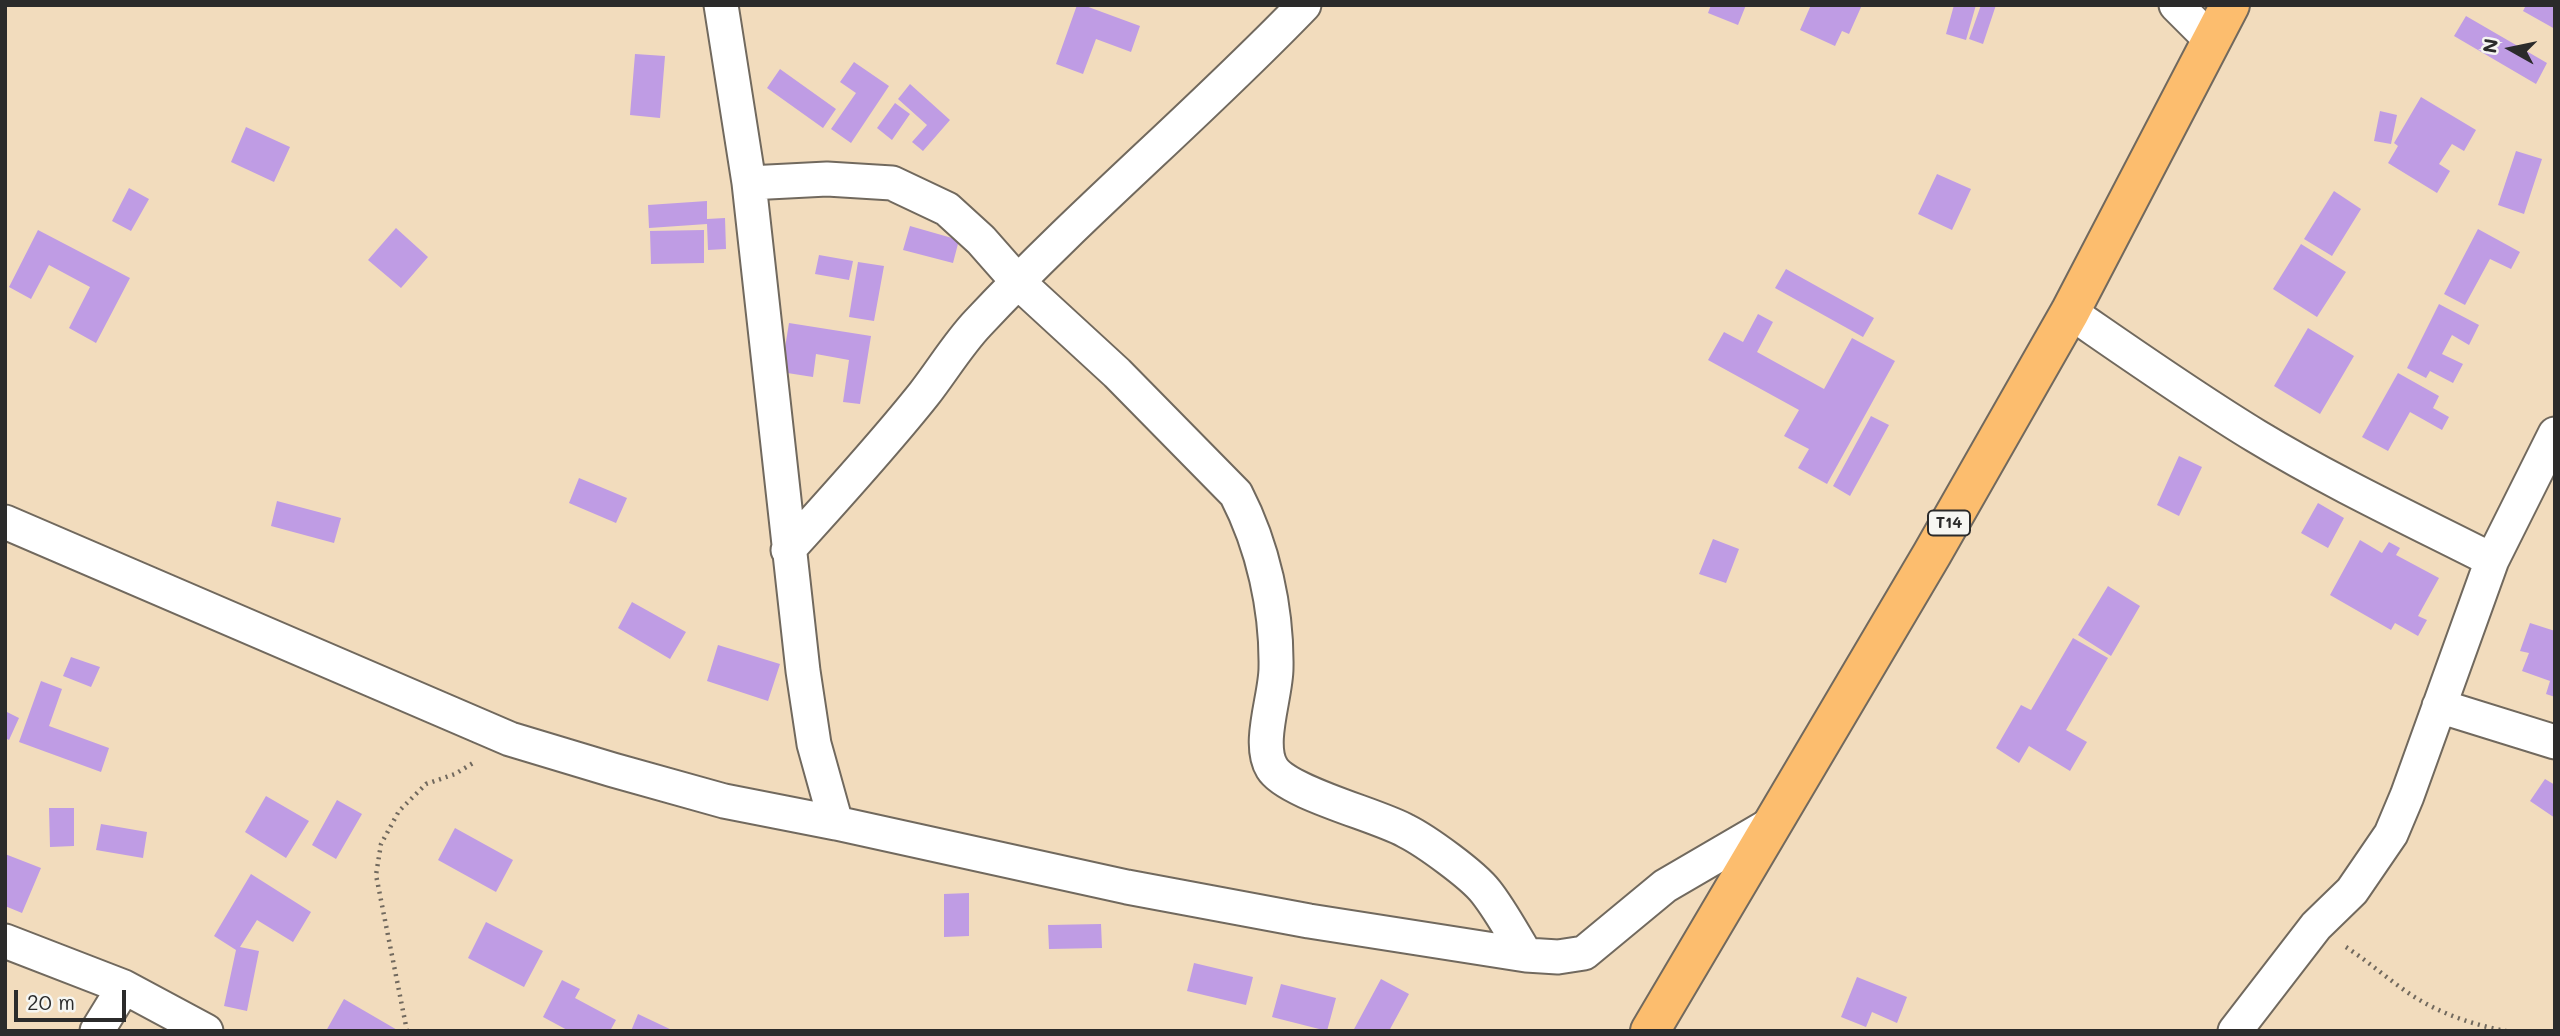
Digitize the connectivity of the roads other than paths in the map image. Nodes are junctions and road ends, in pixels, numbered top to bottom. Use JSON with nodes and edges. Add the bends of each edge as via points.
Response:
{"nodes":[{"id":1,"x":721,"y":5,"type":"edge"},
{"id":2,"x":1304,"y":5,"type":"edge"},
{"id":3,"x":2176,"y":5,"type":"edge"},
{"id":4,"x":2230,"y":5,"type":"edge"},
{"id":5,"x":2211,"y":40,"type":"junction"},
{"id":6,"x":749,"y":183,"type":"junction"},
{"id":7,"x":1017,"y":282,"type":"junction"},
{"id":8,"x":2070,"y":312,"type":"junction"},
{"id":9,"x":2555,"y":434,"type":"edge"},
{"id":10,"x":5,"y":522,"type":"edge"},
{"id":11,"x":788,"y":550,"type":"junction"},
{"id":12,"x":2492,"y":560,"type":"junction"},
{"id":13,"x":2439,"y":706,"type":"junction"},
{"id":14,"x":2555,"y":742,"type":"edge"},
{"id":15,"x":836,"y":823,"type":"junction"},
{"id":16,"x":1773,"y":823,"type":"junction"},
{"id":17,"x":5,"y":941,"type":"edge"},
{"id":18,"x":1526,"y":955,"type":"junction"},
{"id":19,"x":124,"y":987,"type":"junction"},
{"id":20,"x":97,"y":1031,"type":"edge"},
{"id":21,"x":206,"y":1031,"type":"edge"},
{"id":22,"x":1650,"y":1031,"type":"edge"},
{"id":23,"x":2235,"y":1031,"type":"edge"}],
"edges":[{"from":1,"to":6,"type":"street"},
{"from":2,"to":7,"type":"street"},
{"from":3,"to":5,"type":"street"},
{"from":4,"to":5,"type":"highway","number":"T14"},
{"from":5,"to":8,"type":"highway","number":"T14"},
{"from":6,"to":7,"type":"street","via":[[828,179],[892,183],[947,209]]},
{"from":6,"to":11,"type":"street"},
{"from":7,"to":11,"type":"street","via":[[975,326],[868,462]]},
{"from":7,"to":18,"type":"street","via":[[1117,373],[1236,494],[1247,514],[1274,616],[1276,670],[1267,732],[1272,769],[1311,793],[1405,830],[1442,855],[1485,890]]},
{"from":8,"to":12,"type":"street","via":[[2258,437]]},
{"from":8,"to":16,"type":"highway","number":"T14"},
{"from":9,"to":12,"type":"street"},
{"from":10,"to":15,"type":"street","via":[[510,739],[724,800]]},
{"from":11,"to":15,"type":"street","via":[[814,744]]},
{"from":12,"to":13,"type":"street"},
{"from":13,"to":14,"type":"street"},
{"from":13,"to":23,"type":"street","via":[[2391,834],[2352,891],[2316,926]]},
{"from":15,"to":18,"type":"street","via":[[1127,887]]},
{"from":16,"to":18,"type":"street","via":[[1665,886],[1584,953]]},
{"from":16,"to":22,"type":"highway","number":"T14"},
{"from":17,"to":19,"type":"street"},
{"from":19,"to":20,"type":"street"},
{"from":19,"to":21,"type":"street"}]}
